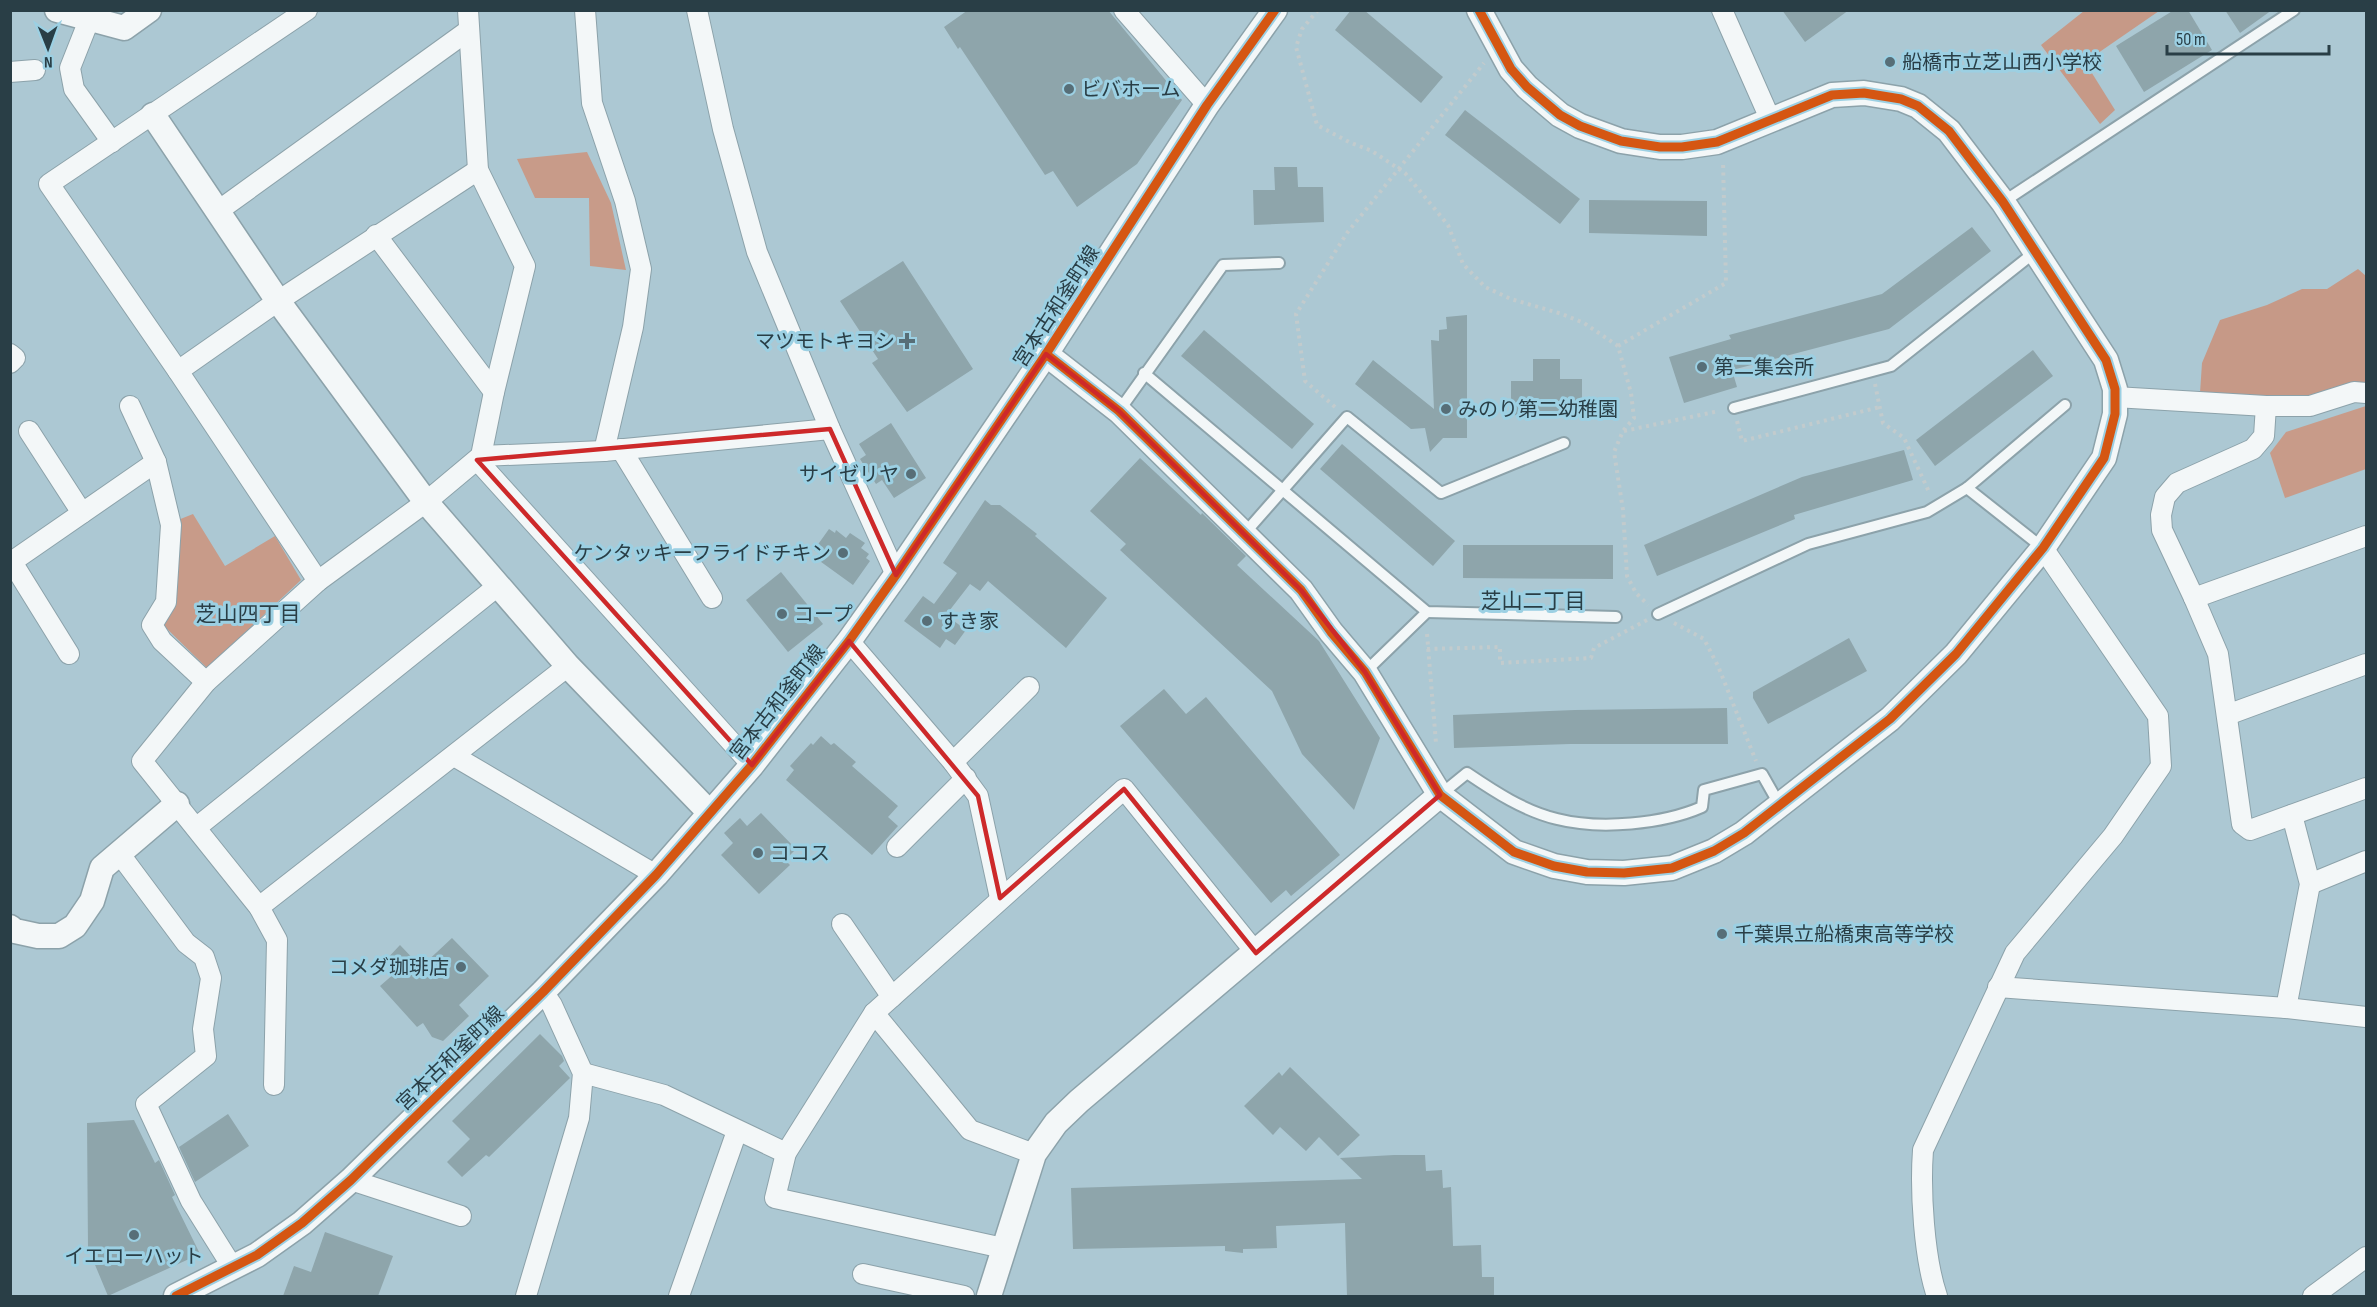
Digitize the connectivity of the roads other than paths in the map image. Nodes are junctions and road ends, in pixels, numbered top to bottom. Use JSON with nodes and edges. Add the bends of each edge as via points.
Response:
{"nodes":[{"id":1,"x":57,"y":10,"type":"edge"},
{"id":2,"x":149,"y":10,"type":"edge"},
{"id":3,"x":308,"y":10,"type":"edge"},
{"id":4,"x":468,"y":10,"type":"edge"},
{"id":5,"x":585,"y":10,"type":"edge"},
{"id":6,"x":697,"y":10,"type":"edge"},
{"id":7,"x":1124,"y":10,"type":"edge"},
{"id":8,"x":1275,"y":10,"type":"edge"},
{"id":9,"x":1479,"y":10,"type":"edge"},
{"id":10,"x":1722,"y":10,"type":"edge"},
{"id":11,"x":2294,"y":10,"type":"edge"},
{"id":12,"x":89,"y":20,"type":"junction"},
{"id":13,"x":469,"y":30,"type":"junction"},
{"id":14,"x":35,"y":70,"type":"dead end"},
{"id":15,"x":10,"y":72,"type":"edge"},
{"id":16,"x":1207,"y":105,"type":"junction"},
{"id":17,"x":153,"y":115,"type":"junction"},
{"id":18,"x":1771,"y":121,"type":"junction"},
{"id":19,"x":112,"y":142,"type":"junction"},
{"id":20,"x":478,"y":170,"type":"junction"},
{"id":21,"x":2003,"y":202,"type":"junction"},
{"id":22,"x":218,"y":211,"type":"junction"},
{"id":23,"x":376,"y":235,"type":"junction"},
{"id":24,"x":2036,"y":252,"type":"junction"},
{"id":25,"x":1279,"y":263,"type":"dead end"},
{"id":26,"x":278,"y":301,"type":"junction"},
{"id":27,"x":10,"y":354,"type":"edge"},
{"id":28,"x":1046,"y":354,"type":"junction"},
{"id":29,"x":10,"y":363,"type":"edge"},
{"id":30,"x":178,"y":371,"type":"junction"},
{"id":31,"x":1144,"y":373,"type":"junction"},
{"id":32,"x":494,"y":392,"type":"junction"},
{"id":33,"x":2367,"y":393,"type":"edge"},
{"id":34,"x":2115,"y":397,"type":"junction"},
{"id":35,"x":2065,"y":405,"type":"dead end"},
{"id":36,"x":129,"y":406,"type":"dead end"},
{"id":37,"x":2266,"y":406,"type":"junction"},
{"id":38,"x":1734,"y":408,"type":"dead end"},
{"id":39,"x":1119,"y":411,"type":"junction"},
{"id":40,"x":830,"y":429,"type":"junction"},
{"id":41,"x":29,"y":431,"type":"dead end"},
{"id":42,"x":1564,"y":442,"type":"dead end"},
{"id":43,"x":613,"y":450,"type":"junction"},
{"id":44,"x":479,"y":458,"type":"junction"},
{"id":45,"x":156,"y":462,"type":"junction"},
{"id":46,"x":1967,"y":488,"type":"junction"},
{"id":47,"x":1284,"y":491,"type":"junction"},
{"id":48,"x":426,"y":502,"type":"junction"},
{"id":49,"x":82,"y":513,"type":"junction"},
{"id":50,"x":1244,"y":534,"type":"junction"},
{"id":51,"x":2367,"y":536,"type":"edge"},
{"id":52,"x":2043,"y":548,"type":"junction"},
{"id":53,"x":11,"y":563,"type":"edge"},
{"id":54,"x":896,"y":575,"type":"junction"},
{"id":55,"x":318,"y":581,"type":"junction"},
{"id":56,"x":499,"y":585,"type":"junction"},
{"id":57,"x":712,"y":598,"type":"dead end"},
{"id":58,"x":2194,"y":598,"type":"junction"},
{"id":59,"x":1427,"y":612,"type":"junction"},
{"id":60,"x":1658,"y":614,"type":"road end"},
{"id":61,"x":1616,"y":617,"type":"dead end"},
{"id":62,"x":849,"y":641,"type":"junction"},
{"id":63,"x":69,"y":654,"type":"dead end"},
{"id":64,"x":2367,"y":664,"type":"edge"},
{"id":65,"x":568,"y":666,"type":"junction"},
{"id":66,"x":1365,"y":672,"type":"junction"},
{"id":67,"x":206,"y":682,"type":"junction"},
{"id":68,"x":1029,"y":687,"type":"dead end"},
{"id":69,"x":2227,"y":715,"type":"junction"},
{"id":70,"x":454,"y":756,"type":"junction"},
{"id":71,"x":953,"y":762,"type":"junction"},
{"id":72,"x":752,"y":765,"type":"junction"},
{"id":73,"x":966,"y":778,"type":"junction"},
{"id":74,"x":2367,"y":788,"type":"edge"},
{"id":75,"x":1440,"y":795,"type":"junction"},
{"id":76,"x":177,"y":804,"type":"junction"},
{"id":77,"x":1779,"y":804,"type":"junction"},
{"id":78,"x":710,"y":813,"type":"junction"},
{"id":79,"x":2292,"y":815,"type":"junction"},
{"id":80,"x":197,"y":827,"type":"junction"},
{"id":81,"x":897,"y":847,"type":"dead end"},
{"id":82,"x":119,"y":853,"type":"junction"},
{"id":83,"x":2367,"y":861,"type":"edge"},
{"id":84,"x":656,"y":875,"type":"junction"},
{"id":85,"x":2310,"y":884,"type":"junction"},
{"id":86,"x":1000,"y":898,"type":"junction"},
{"id":87,"x":259,"y":907,"type":"junction"},
{"id":88,"x":842,"y":924,"type":"dead end"},
{"id":89,"x":10,"y":927,"type":"edge"},
{"id":90,"x":1256,"y":953,"type":"junction"},
{"id":91,"x":1998,"y":987,"type":"junction"},
{"id":92,"x":543,"y":992,"type":"junction"},
{"id":93,"x":892,"y":997,"type":"junction"},
{"id":94,"x":2286,"y":1008,"type":"junction"},
{"id":95,"x":874,"y":1013,"type":"junction"},
{"id":96,"x":2367,"y":1017,"type":"edge"},
{"id":97,"x":583,"y":1073,"type":"junction"},
{"id":98,"x":274,"y":1085,"type":"dead end"},
{"id":99,"x":736,"y":1131,"type":"junction"},
{"id":100,"x":786,"y":1153,"type":"junction"},
{"id":101,"x":1034,"y":1154,"type":"junction"},
{"id":102,"x":351,"y":1180,"type":"junction"},
{"id":103,"x":461,"y":1216,"type":"dead end"},
{"id":104,"x":1003,"y":1248,"type":"junction"},
{"id":105,"x":2367,"y":1257,"type":"edge"},
{"id":106,"x":233,"y":1268,"type":"junction"},
{"id":107,"x":862,"y":1274,"type":"dead end"},
{"id":108,"x":176,"y":1296,"type":"edge"},
{"id":109,"x":526,"y":1296,"type":"edge"},
{"id":110,"x":679,"y":1296,"type":"edge"},
{"id":111,"x":964,"y":1296,"type":"edge"},
{"id":112,"x":989,"y":1296,"type":"edge"},
{"id":113,"x":1937,"y":1296,"type":"edge"},
{"id":114,"x":2315,"y":1296,"type":"edge"}],
"edges":[{"from":1,"to":12,"type":"street"},
{"from":2,"to":12,"type":"street","via":[[124,28]]},
{"from":3,"to":17,"type":"street"},
{"from":4,"to":13,"type":"street"},
{"from":5,"to":43,"type":"street","via":[[592,103],[625,201],[641,269]]},
{"from":6,"to":40,"type":"street","via":[[723,129],[757,252]]},
{"from":7,"to":16,"type":"street"},
{"from":8,"to":16,"type":"street","name":"宮本古和釜町線"},
{"from":9,"to":18,"type":"street","via":[[1511,69],[1527,87],[1560,115],[1600,135],[1640,145],[1682,147],[1717,142]]},
{"from":10,"to":18,"type":"street"},
{"from":11,"to":21,"type":"lane"},
{"from":12,"to":19,"type":"street","via":[[70,68],[74,89]]},
{"from":13,"to":20,"type":"street"},
{"from":13,"to":22,"type":"street"},
{"from":14,"to":15,"type":"street"},
{"from":16,"to":28,"type":"street","name":"宮本古和釜町線"},
{"from":17,"to":19,"type":"street"},
{"from":17,"to":22,"type":"street"},
{"from":18,"to":21,"type":"street","via":[[1832,95],[1864,93],[1901,99],[1918,106],[1949,132]]},
{"from":19,"to":30,"type":"street","via":[[49,184]]},
{"from":20,"to":23,"type":"street"},
{"from":20,"to":32,"type":"street","via":[[525,266]]},
{"from":21,"to":24,"type":"street"},
{"from":22,"to":26,"type":"street"},
{"from":23,"to":26,"type":"street"},
{"from":23,"to":32,"type":"street"},
{"from":24,"to":34,"type":"street","via":[[2106,360]]},
{"from":24,"to":38,"type":"lane","via":[[1891,366]]},
{"from":25,"to":31,"type":"lane","via":[[1223,265]]},
{"from":26,"to":30,"type":"street"},
{"from":26,"to":48,"type":"street"},
{"from":27,"to":29,"type":"street","via":[[15,358]]},
{"from":28,"to":39,"type":"street"},
{"from":28,"to":54,"type":"street","name":"宮本古和釜町線"},
{"from":30,"to":55,"type":"street"},
{"from":31,"to":39,"type":"lane"},
{"from":31,"to":47,"type":"lane"},
{"from":32,"to":44,"type":"street"},
{"from":33,"to":37,"type":"street","via":[[2354,392],[2310,406]]},
{"from":34,"to":37,"type":"street"},
{"from":34,"to":52,"type":"street","via":[[2115,414],[2104,458]]},
{"from":35,"to":46,"type":"lane"},
{"from":36,"to":45,"type":"street"},
{"from":37,"to":58,"type":"street","via":[[2264,436],[2253,449],[2177,483],[2165,497],[2162,530]]},
{"from":39,"to":50,"type":"street"},
{"from":40,"to":43,"type":"street"},
{"from":40,"to":54,"type":"street"},
{"from":41,"to":49,"type":"street"},
{"from":42,"to":47,"type":"lane","via":[[1441,493],[1347,417]]},
{"from":43,"to":44,"type":"street"},
{"from":43,"to":57,"type":"street"},
{"from":44,"to":48,"type":"street"},
{"from":44,"to":72,"type":"street"},
{"from":45,"to":49,"type":"street"},
{"from":45,"to":67,"type":"street","via":[[171,525],[166,602],[152,625],[162,641]]},
{"from":46,"to":52,"type":"lane"},
{"from":46,"to":60,"type":"lane","via":[[1927,512],[1808,544]]},
{"from":47,"to":50,"type":"lane"},
{"from":47,"to":59,"type":"lane"},
{"from":48,"to":55,"type":"street"},
{"from":48,"to":56,"type":"street"},
{"from":49,"to":53,"type":"street"},
{"from":50,"to":66,"type":"street","via":[[1301,590]]},
{"from":51,"to":58,"type":"street"},
{"from":52,"to":77,"type":"street","via":[[1971,637],[1915,696]]},
{"from":52,"to":91,"type":"street","via":[[2158,716],[2162,766],[2112,836],[2015,953]]},
{"from":53,"to":63,"type":"street"},
{"from":54,"to":62,"type":"street","name":"宮本古和釜町線"},
{"from":55,"to":67,"type":"street"},
{"from":56,"to":65,"type":"street"},
{"from":56,"to":80,"type":"street"},
{"from":58,"to":69,"type":"street","via":[[2218,654]]},
{"from":59,"to":61,"type":"lane"},
{"from":59,"to":66,"type":"lane"},
{"from":62,"to":71,"type":"street"},
{"from":62,"to":72,"type":"street","name":"宮本古和釜町線"},
{"from":64,"to":69,"type":"street"},
{"from":65,"to":70,"type":"street"},
{"from":65,"to":78,"type":"street"},
{"from":66,"to":75,"type":"street"},
{"from":67,"to":76,"type":"street","via":[[142,760]]},
{"from":68,"to":71,"type":"street"},
{"from":69,"to":79,"type":"street","via":[[2242,824],[2250,830]]},
{"from":70,"to":84,"type":"street"},
{"from":70,"to":87,"type":"street"},
{"from":71,"to":73,"type":"street"},
{"from":72,"to":78,"type":"street","name":"宮本古和釜町線"},
{"from":73,"to":81,"type":"street"},
{"from":73,"to":86,"type":"street","via":[[978,796]]},
{"from":74,"to":79,"type":"street"},
{"from":75,"to":77,"type":"street","via":[[1514,852],[1587,872],[1672,868],[1714,851]]},
{"from":75,"to":77,"type":"lane","via":[[1467,773],[1502,796],[1558,820],[1624,824],[1680,817],[1702,807],[1704,790],[1762,774]]},
{"from":75,"to":90,"type":"street"},
{"from":76,"to":80,"type":"street"},
{"from":76,"to":82,"type":"street"},
{"from":78,"to":84,"type":"street","name":"宮本古和釜町線"},
{"from":79,"to":85,"type":"street"},
{"from":80,"to":87,"type":"street"},
{"from":82,"to":89,"type":"street","via":[[102,868],[92,901],[75,926],[59,936],[38,936]]},
{"from":82,"to":106,"type":"street","via":[[186,943],[204,957],[211,978],[203,1029],[206,1056],[146,1104],[191,1201]]},
{"from":83,"to":85,"type":"street"},
{"from":84,"to":92,"type":"street","name":"宮本古和釜町線"},
{"from":85,"to":94,"type":"street"},
{"from":86,"to":90,"type":"street","via":[[1124,789]]},
{"from":86,"to":93,"type":"street"},
{"from":87,"to":98,"type":"street","via":[[277,940]]},
{"from":88,"to":93,"type":"street"},
{"from":90,"to":101,"type":"street","via":[[1079,1101],[1056,1123]]},
{"from":91,"to":94,"type":"street"},
{"from":91,"to":113,"type":"street","via":[[1923,1150],[1921,1178],[1932,1282]]},
{"from":92,"to":97,"type":"street"},
{"from":92,"to":102,"type":"street","name":"宮本古和釜町線"},
{"from":93,"to":95,"type":"street"},
{"from":94,"to":96,"type":"street"},
{"from":95,"to":100,"type":"street"},
{"from":95,"to":101,"type":"street","via":[[970,1130]]},
{"from":97,"to":99,"type":"street","via":[[664,1095]]},
{"from":97,"to":109,"type":"street","via":[[579,1118]]},
{"from":99,"to":100,"type":"street"},
{"from":99,"to":110,"type":"street"},
{"from":100,"to":104,"type":"street","via":[[775,1198]]},
{"from":101,"to":104,"type":"street"},
{"from":102,"to":103,"type":"street"},
{"from":102,"to":106,"type":"street","name":"宮本古和釜町線","via":[[302,1222]]},
{"from":104,"to":112,"type":"street"},
{"from":105,"to":114,"type":"street"},
{"from":106,"to":108,"type":"street","name":"宮本古和釜町線"},
{"from":107,"to":111,"type":"street"}]}
